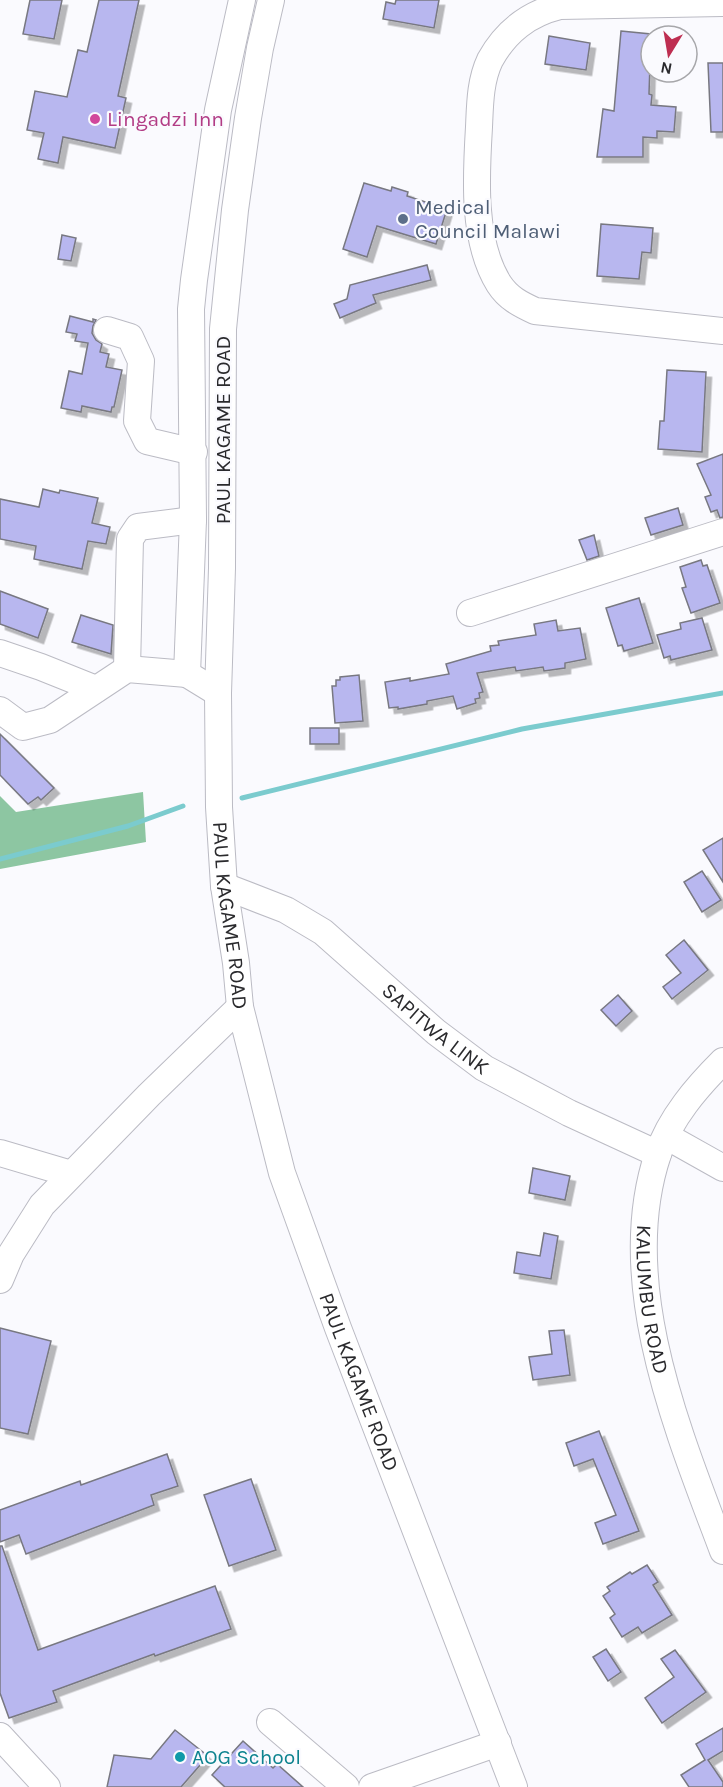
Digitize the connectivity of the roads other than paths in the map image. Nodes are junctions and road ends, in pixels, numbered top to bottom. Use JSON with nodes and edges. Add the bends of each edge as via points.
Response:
{"nodes":[{"id":1,"x":242,"y":0,"type":"edge"},
{"id":2,"x":271,"y":0,"type":"edge"},
{"id":3,"x":723,"y":3,"type":"edge"},
{"id":4,"x":107,"y":330,"type":"dead end"},
{"id":5,"x":723,"y":332,"type":"edge"},
{"id":6,"x":194,"y":452,"type":"junction"},
{"id":7,"x":193,"y":520,"type":"junction"},
{"id":8,"x":723,"y":532,"type":"edge"},
{"id":9,"x":470,"y":613,"type":"dead end"},
{"id":10,"x":0,"y":653,"type":"edge"},
{"id":11,"x":127,"y":669,"type":"junction"},
{"id":12,"x":187,"y":674,"type":"junction"},
{"id":13,"x":96,"y":689,"type":"junction"},
{"id":14,"x":218,"y":693,"type":"junction"},
{"id":15,"x":0,"y":710,"type":"edge"},
{"id":16,"x":224,"y":886,"type":"junction"},
{"id":17,"x":240,"y":1007,"type":"junction"},
{"id":18,"x":723,"y":1061,"type":"edge"},
{"id":19,"x":662,"y":1145,"type":"junction"},
{"id":20,"x":0,"y":1153,"type":"edge"},
{"id":21,"x":723,"y":1168,"type":"edge"},
{"id":22,"x":71,"y":1174,"type":"junction"},
{"id":23,"x":0,"y":1280,"type":"edge"},
{"id":24,"x":723,"y":1551,"type":"edge"},
{"id":25,"x":270,"y":1722,"type":"dead end"},
{"id":26,"x":0,"y":1736,"type":"edge"},
{"id":27,"x":498,"y":1743,"type":"junction"},
{"id":28,"x":48,"y":1787,"type":"edge"},
{"id":29,"x":346,"y":1787,"type":"edge"},
{"id":30,"x":372,"y":1787,"type":"edge"},
{"id":31,"x":514,"y":1787,"type":"edge"}],
"edges":[{"from":1,"to":6,"type":"street","via":[[218,110],[194,280]]},
{"from":2,"to":14,"type":"street","name":"PAUL KAGAME ROAD","via":[[248,118],[223,328]]},
{"from":3,"to":5,"type":"street","via":[[560,6],[526,18],[501,44],[484,78],[476,172],[479,223],[487,256],[498,283],[519,304],[535,311]]},
{"from":4,"to":6,"type":"street","via":[[129,337],[141,361],[137,421],[147,441]]},
{"from":6,"to":7,"type":"street"},
{"from":7,"to":11,"type":"street","via":[[138,527],[130,539]]},
{"from":7,"to":12,"type":"street"},
{"from":8,"to":9,"type":"street"},
{"from":10,"to":13,"type":"street"},
{"from":11,"to":12,"type":"street"},
{"from":11,"to":13,"type":"street"},
{"from":12,"to":14,"type":"street"},
{"from":13,"to":15,"type":"street","via":[[50,720],[23,727]]},
{"from":14,"to":16,"type":"street","name":"PAUL KAGAME ROAD"},
{"from":16,"to":17,"type":"street","name":"PAUL KAGAME ROAD"},
{"from":16,"to":19,"type":"street","name":"SAPITWA LINK","via":[[286,910],[322,932],[436,1032],[484,1068],[569,1113]]},
{"from":17,"to":22,"type":"street"},
{"from":17,"to":27,"type":"street","name":"PAUL KAGAME ROAD","via":[[282,1173]]},
{"from":18,"to":19,"type":"street","name":"KALUMBU ROAD","via":[[680,1111]]},
{"from":19,"to":21,"type":"street","name":"SAPITWA LINK"},
{"from":19,"to":24,"type":"street","name":"KALUMBU ROAD","via":[[650,1189],[644,1235],[647,1294],[677,1422]]},
{"from":20,"to":22,"type":"street"},
{"from":22,"to":23,"type":"street","via":[[42,1205],[11,1254]]},
{"from":25,"to":29,"type":"street"},
{"from":26,"to":28,"type":"street"},
{"from":27,"to":30,"type":"street"},
{"from":27,"to":31,"type":"street","name":"PAUL KAGAME ROAD"}]}
